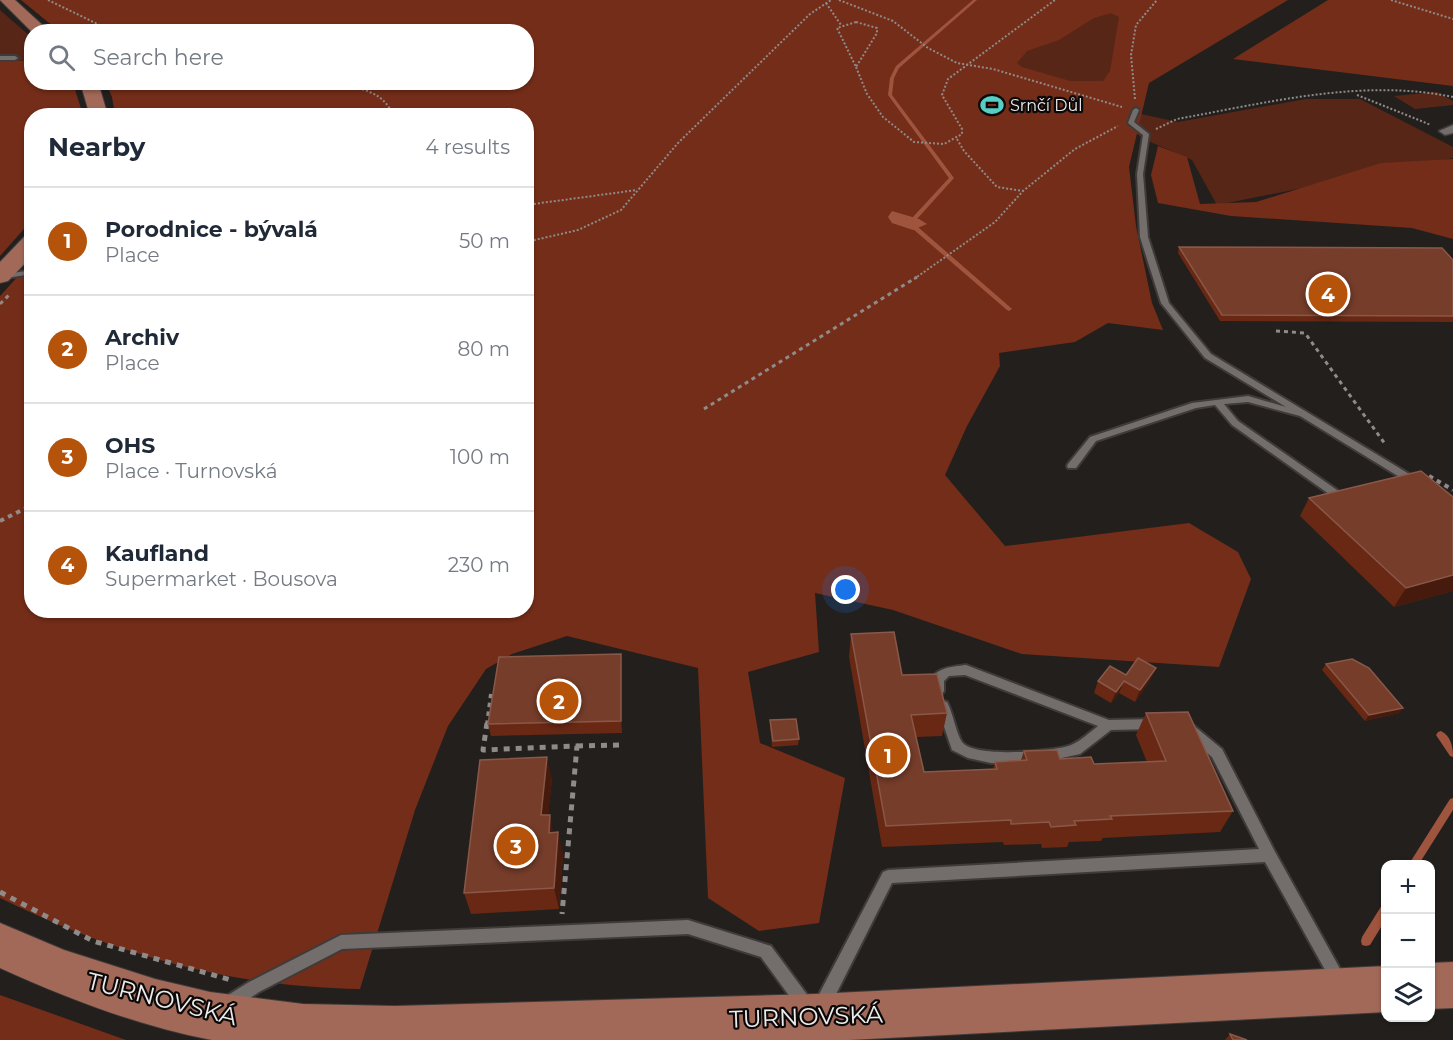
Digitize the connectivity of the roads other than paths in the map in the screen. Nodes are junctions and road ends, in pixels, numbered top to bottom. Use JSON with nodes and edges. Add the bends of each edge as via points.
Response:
{"nodes":[{"id":1,"x":6,"y":0,"type":"edge"},
{"id":2,"x":33,"y":24,"type":"edge"},
{"id":3,"x":0,"y":58,"type":"edge"},
{"id":4,"x":15,"y":58,"type":"dead end"},
{"id":5,"x":91,"y":90,"type":"edge"},
{"id":6,"x":97,"y":108,"type":"edge"},
{"id":7,"x":1136,"y":110,"type":"road end"},
{"id":8,"x":24,"y":250,"type":"edge"},
{"id":9,"x":24,"y":273,"type":"edge"},
{"id":10,"x":0,"y":276,"type":"edge"},
{"id":11,"x":1218,"y":403,"type":"junction"},
{"id":12,"x":1313,"y":418,"type":"junction"},
{"id":13,"x":1072,"y":465,"type":"dead end"},
{"id":14,"x":1423,"y":488,"type":"edge"},
{"id":15,"x":1333,"y":492,"type":"edge"},
{"id":16,"x":1109,"y":725,"type":"junction"},
{"id":17,"x":1269,"y":855,"type":"junction"},
{"id":18,"x":10,"y":951,"type":"edge"},
{"id":19,"x":1453,"y":985,"type":"edge"},
{"id":20,"x":1435,"y":986,"type":"edge"},
{"id":21,"x":1365,"y":990,"type":"edge"},
{"id":22,"x":210,"y":1016,"type":"junction"},
{"id":23,"x":815,"y":1018,"type":"junction"},
{"id":24,"x":390,"y":1035,"type":"edge"}],
"edges":[{"from":1,"to":2,"type":"main road"},
{"from":3,"to":4,"type":"lane"},
{"from":5,"to":6,"type":"main road"},
{"from":7,"to":12,"type":"lane","via":[[1131,123],[1146,134],[1140,174],[1144,237],[1165,303],[1208,356]]},
{"from":8,"to":10,"type":"main road"},
{"from":9,"to":10,"type":"lane"},
{"from":11,"to":12,"type":"lane","via":[[1248,399]]},
{"from":11,"to":13,"type":"lane","via":[[1195,405],[1093,439]]},
{"from":11,"to":15,"type":"lane","via":[[1235,423]]},
{"from":12,"to":14,"type":"lane"},
{"from":16,"to":16,"type":"lane","via":[[1075,750],[1045,756],[991,758],[968,753],[952,738],[937,688],[938,679],[946,672],[966,670]]},
{"from":16,"to":17,"type":"lane","via":[[1172,723],[1204,740],[1217,753]]},
{"from":17,"to":21,"type":"lane"},
{"from":17,"to":23,"type":"lane","via":[[888,877]]},
{"from":18,"to":22,"type":"main road","name":"TURNOVSKÁ","via":[[103,987]]},
{"from":19,"to":20,"type":"main road"},
{"from":21,"to":23,"type":"main road","name":"TURNOVSKÁ"},
{"from":22,"to":23,"type":"lane","via":[[254,987],[341,942],[688,927],[766,951]]},
{"from":22,"to":24,"type":"main road","name":"TURNOVSKÁ"},
{"from":23,"to":24,"type":"main road","name":"TURNOVSKÁ"}]}
